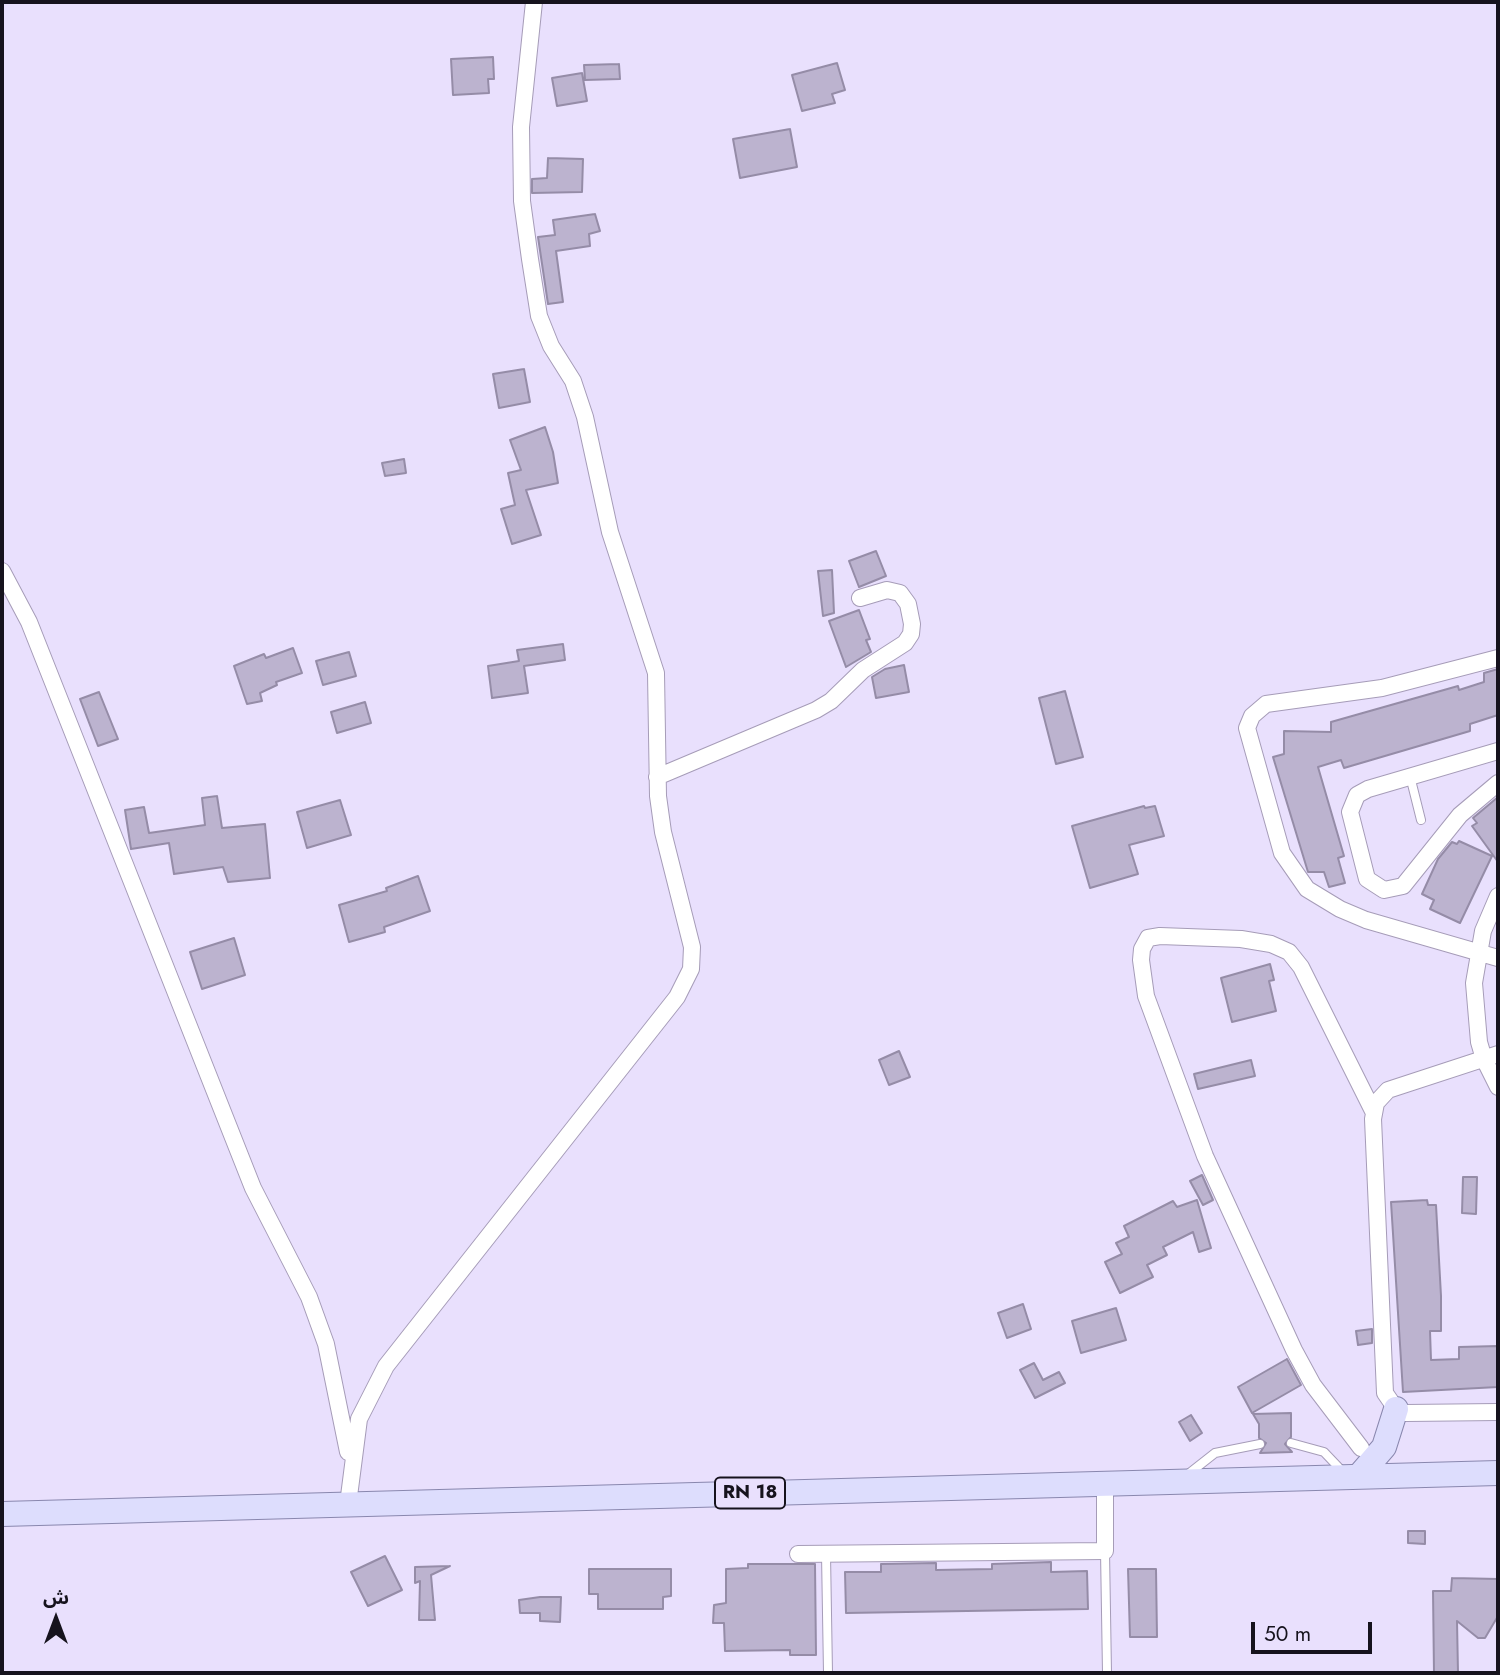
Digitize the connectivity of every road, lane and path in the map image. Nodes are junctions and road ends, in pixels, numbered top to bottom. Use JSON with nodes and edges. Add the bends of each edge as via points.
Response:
{"nodes":[{"id":1,"x":534,"y":2,"type":"edge"},
{"id":2,"x":2,"y":571,"type":"edge"},
{"id":3,"x":860,"y":598,"type":"dead end"},
{"id":4,"x":1498,"y":658,"type":"edge"},
{"id":5,"x":1498,"y":751,"type":"edge"},
{"id":6,"x":1410,"y":776,"type":"junction"},
{"id":7,"x":657,"y":777,"type":"junction"},
{"id":8,"x":1498,"y":783,"type":"edge"},
{"id":9,"x":1421,"y":820,"type":"dead end"},
{"id":10,"x":1498,"y":896,"type":"edge"},
{"id":11,"x":1477,"y":953,"type":"junction"},
{"id":12,"x":1498,"y":958,"type":"edge"},
{"id":13,"x":1491,"y":1056,"type":"edge"},
{"id":14,"x":1498,"y":1087,"type":"edge"},
{"id":15,"x":1373,"y":1111,"type":"junction"},
{"id":16,"x":1396,"y":1409,"type":"junction"},
{"id":17,"x":1498,"y":1412,"type":"edge"},
{"id":18,"x":1292,"y":1443,"type":"dead end"},
{"id":19,"x":1260,"y":1444,"type":"dead end"},
{"id":20,"x":1362,"y":1448,"type":"dead end"},
{"id":21,"x":351,"y":1469,"type":"junction"},
{"id":22,"x":1498,"y":1473,"type":"edge"},
{"id":23,"x":1352,"y":1478,"type":"junction"},
{"id":24,"x":1181,"y":1482,"type":"junction"},
{"id":25,"x":1105,"y":1484,"type":"junction"},
{"id":26,"x":348,"y":1504,"type":"junction"},
{"id":27,"x":2,"y":1514,"type":"edge"},
{"id":28,"x":1105,"y":1551,"type":"junction"},
{"id":29,"x":798,"y":1554,"type":"dead end"},
{"id":30,"x":826,"y":1554,"type":"junction"},
{"id":31,"x":828,"y":1673,"type":"edge"},
{"id":32,"x":1107,"y":1673,"type":"edge"}],
"edges":[{"from":1,"to":7,"type":"street","via":[[521,127],[522,201],[539,316],[586,417],[611,532],[656,673]]},
{"from":2,"to":21,"type":"street","via":[[29,622],[247,1175],[309,1297],[329,1357]]},
{"from":3,"to":7,"type":"street","via":[[887,590],[905,598],[912,624],[905,643],[863,670],[816,710]]},
{"from":4,"to":11,"type":"street","via":[[1382,688],[1266,704],[1252,716],[1247,729],[1282,853],[1307,889],[1366,920]]},
{"from":5,"to":6,"type":"street"},
{"from":6,"to":8,"type":"street","via":[[1362,791],[1350,806],[1367,879],[1384,890],[1404,886],[1460,815]]},
{"from":6,"to":9,"type":"lane"},
{"from":7,"to":21,"type":"street","via":[[663,832],[692,947],[688,979],[386,1366],[359,1419]]},
{"from":10,"to":11,"type":"street"},
{"from":11,"to":12,"type":"street"},
{"from":11,"to":13,"type":"street","via":[[1475,1014]]},
{"from":13,"to":14,"type":"street"},
{"from":13,"to":15,"type":"street","via":[[1388,1090]]},
{"from":15,"to":16,"type":"street","via":[[1383,1383]]},
{"from":15,"to":20,"type":"street","via":[[1301,967],[1289,952],[1241,939],[1149,938],[1141,960],[1146,996],[1205,1156],[1294,1350],[1313,1385]]},
{"from":16,"to":17,"type":"street","via":[[1416,1414]]},
{"from":16,"to":23,"type":"main road","via":[[1384,1447]]},
{"from":18,"to":23,"type":"lane","via":[[1324,1452]]},
{"from":19,"to":24,"type":"lane","via":[[1216,1454]]},
{"from":21,"to":26,"type":"street"},
{"from":22,"to":23,"type":"main road","number":"RN 18"},
{"from":23,"to":24,"type":"main road","number":"RN 18"},
{"from":24,"to":25,"type":"main road","number":"RN 18"},
{"from":25,"to":26,"type":"main road","number":"RN 18"},
{"from":25,"to":28,"type":"street"},
{"from":26,"to":27,"type":"main road","number":"RN 18"},
{"from":28,"to":30,"type":"street"},
{"from":28,"to":32,"type":"lane"},
{"from":29,"to":30,"type":"street"},
{"from":30,"to":31,"type":"lane"}]}
